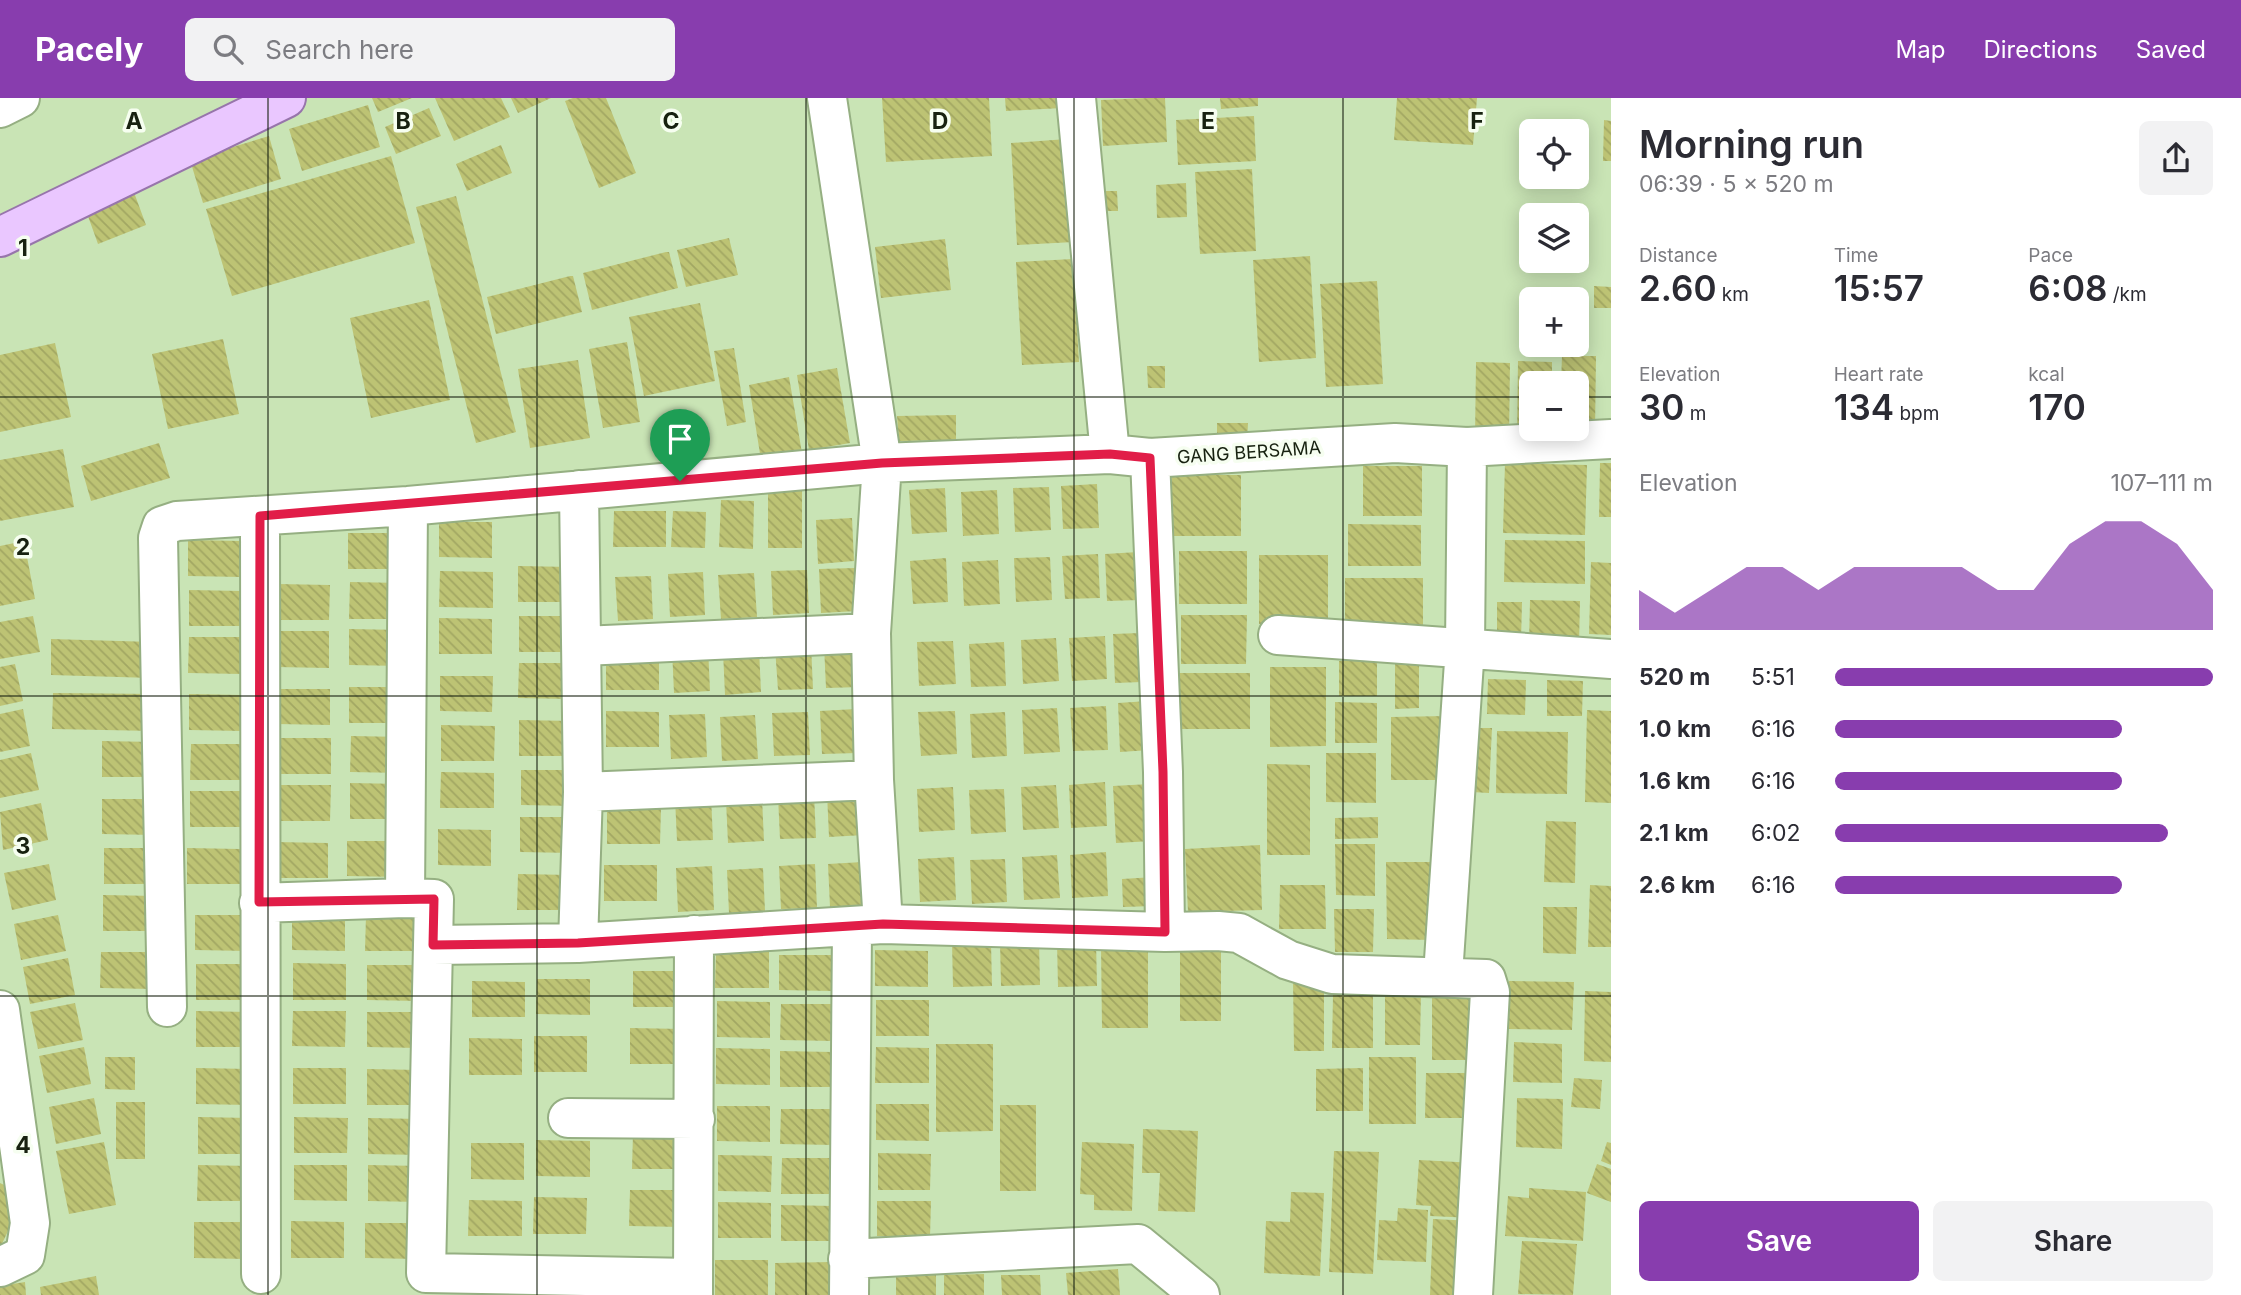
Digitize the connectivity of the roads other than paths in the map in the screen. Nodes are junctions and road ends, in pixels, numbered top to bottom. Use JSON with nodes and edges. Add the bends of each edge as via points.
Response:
{"nodes":[{"id":1,"x":20,"y":98,"type":"edge"},
{"id":2,"x":286,"y":98,"type":"edge"},
{"id":3,"x":827,"y":98,"type":"edge"},
{"id":4,"x":1076,"y":98,"type":"edge"},
{"id":5,"x":0,"y":108,"type":"edge"},
{"id":6,"x":0,"y":237,"type":"edge"},
{"id":7,"x":1611,"y":439,"type":"edge"},
{"id":8,"x":1467,"y":447,"type":"junction"},
{"id":9,"x":1110,"y":454,"type":"junction"},
{"id":10,"x":1150,"y":458,"type":"junction"},
{"id":11,"x":882,"y":463,"type":"junction"},
{"id":12,"x":579,"y":490,"type":"junction"},
{"id":13,"x":408,"y":506,"type":"junction"},
{"id":14,"x":260,"y":516,"type":"junction"},
{"id":15,"x":871,"y":633,"type":"junction"},
{"id":16,"x":1278,"y":635,"type":"dead end"},
{"id":17,"x":583,"y":646,"type":"junction"},
{"id":18,"x":1465,"y":647,"type":"junction"},
{"id":19,"x":1611,"y":659,"type":"edge"},
{"id":20,"x":874,"y":780,"type":"junction"},
{"id":21,"x":583,"y":792,"type":"junction"},
{"id":22,"x":405,"y":898,"type":"junction"},
{"id":23,"x":259,"y":902,"type":"junction"},
{"id":24,"x":868,"y":926,"type":"junction"},
{"id":25,"x":1165,"y":932,"type":"junction"},
{"id":26,"x":694,"y":935,"type":"junction"},
{"id":27,"x":578,"y":943,"type":"junction"},
{"id":28,"x":433,"y":945,"type":"junction"},
{"id":29,"x":1443,"y":975,"type":"junction"},
{"id":30,"x":167,"y":1007,"type":"dead end"},
{"id":31,"x":0,"y":1010,"type":"edge"},
{"id":32,"x":568,"y":1118,"type":"dead end"},
{"id":33,"x":695,"y":1119,"type":"junction"},
{"id":34,"x":0,"y":1267,"type":"edge"},
{"id":35,"x":261,"y":1274,"type":"dead end"},
{"id":36,"x":849,"y":1277,"type":"edge"},
{"id":37,"x":693,"y":1287,"type":"edge"},
{"id":38,"x":1200,"y":1295,"type":"edge"},
{"id":39,"x":1472,"y":1295,"type":"edge"}],
"edges":[{"from":1,"to":5,"type":"street"},
{"from":2,"to":6,"type":"main road"},
{"from":3,"to":11,"type":"street"},
{"from":4,"to":9,"type":"street"},
{"from":7,"to":8,"type":"street","name":"GANG BERSAMA"},
{"from":8,"to":10,"type":"street","name":"GANG BERSAMA","via":[[1395,443]]},
{"from":8,"to":18,"type":"street"},
{"from":9,"to":10,"type":"street","name":"GANG BERSAMA"},
{"from":9,"to":11,"type":"street","name":"GANG BERSAMA"},
{"from":10,"to":25,"type":"street"},
{"from":11,"to":12,"type":"street","name":"GANG BERSAMA"},
{"from":11,"to":15,"type":"street"},
{"from":12,"to":13,"type":"street","name":"GANG BERSAMA"},
{"from":12,"to":17,"type":"street"},
{"from":13,"to":14,"type":"street","name":"GANG BERSAMA"},
{"from":13,"to":22,"type":"street"},
{"from":14,"to":23,"type":"street"},
{"from":14,"to":30,"type":"street","name":"GANG BERSAMA","via":[[177,521],[162,526],[158,538]]},
{"from":15,"to":17,"type":"street"},
{"from":15,"to":20,"type":"street"},
{"from":16,"to":18,"type":"street"},
{"from":17,"to":21,"type":"street"},
{"from":18,"to":19,"type":"street"},
{"from":18,"to":29,"type":"street"},
{"from":20,"to":21,"type":"street"},
{"from":20,"to":24,"type":"street"},
{"from":21,"to":27,"type":"street"},
{"from":22,"to":23,"type":"street"},
{"from":22,"to":28,"type":"street","via":[[434,899]]},
{"from":23,"to":35,"type":"street"},
{"from":24,"to":25,"type":"street"},
{"from":24,"to":26,"type":"street"},
{"from":24,"to":36,"type":"street"},
{"from":25,"to":29,"type":"street","via":[[1239,933],[1288,960],[1332,974]]},
{"from":26,"to":27,"type":"street"},
{"from":26,"to":33,"type":"street"},
{"from":27,"to":28,"type":"street"},
{"from":28,"to":37,"type":"street","via":[[426,1273]]},
{"from":29,"to":39,"type":"street","via":[[1486,979],[1490,992]]},
{"from":31,"to":34,"type":"street","via":[[30,1223],[25,1255]]},
{"from":32,"to":33,"type":"street"},
{"from":33,"to":37,"type":"street"},
{"from":36,"to":38,"type":"street","via":[[1138,1244]]}]}
